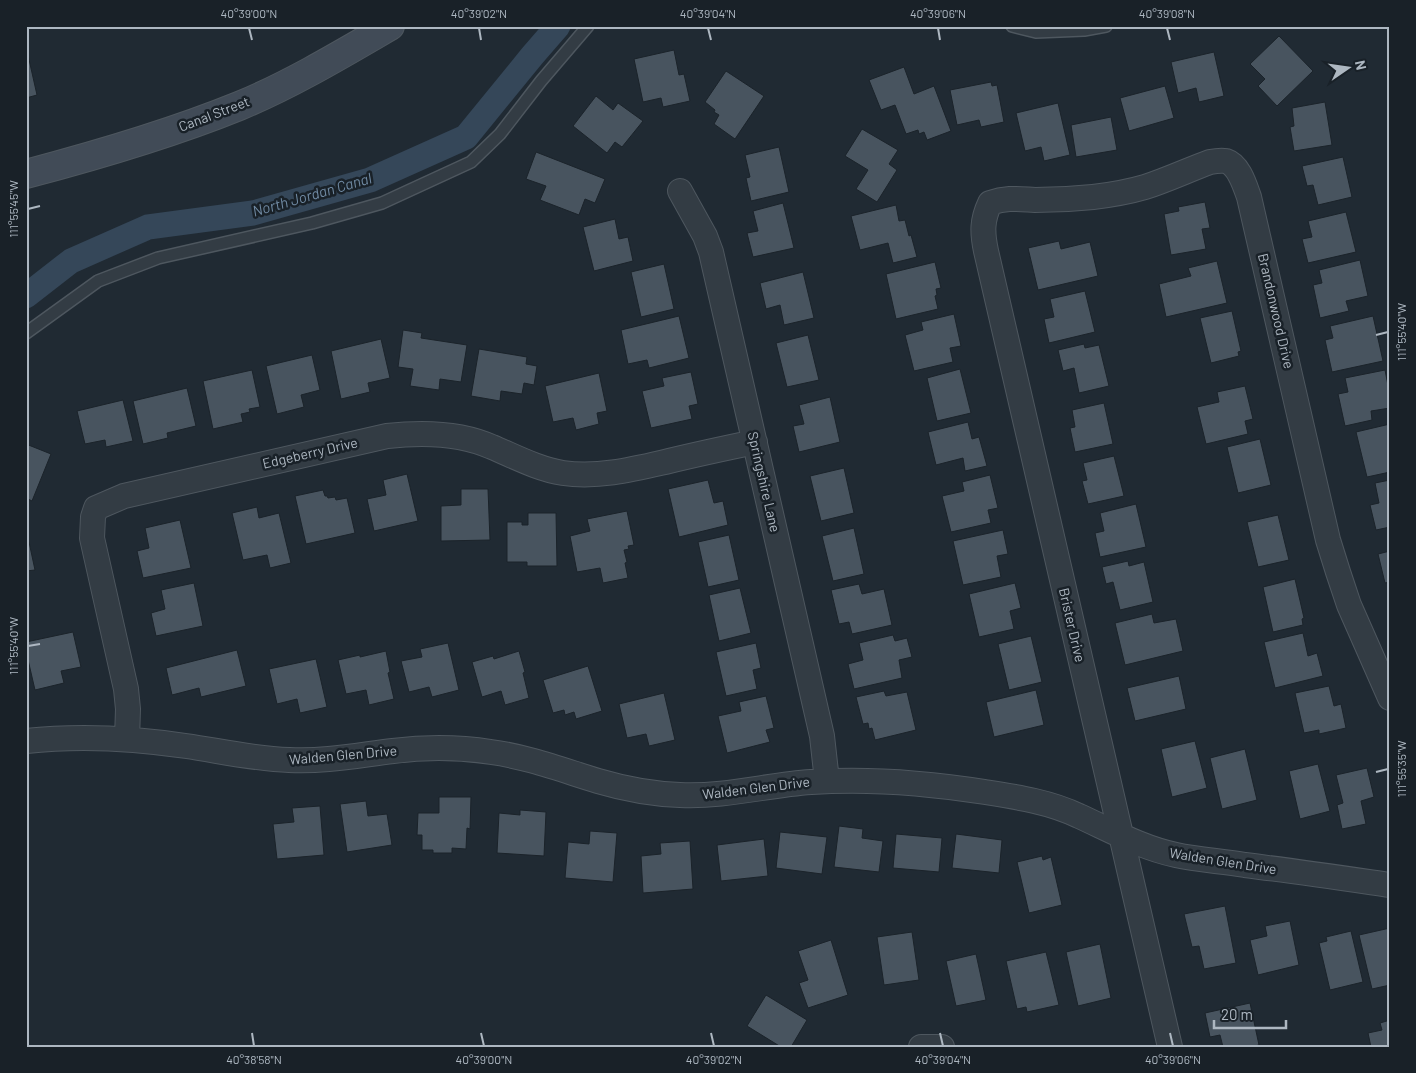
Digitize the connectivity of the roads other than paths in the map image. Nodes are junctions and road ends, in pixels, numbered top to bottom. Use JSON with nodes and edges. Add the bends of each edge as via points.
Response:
{"nodes":[{"id":1,"x":390,"y":26,"type":"edge"},
{"id":2,"x":588,"y":26,"type":"edge"},
{"id":3,"x":1012,"y":26,"type":"edge"},
{"id":4,"x":1106,"y":26,"type":"edge"},
{"id":5,"x":26,"y":174,"type":"edge"},
{"id":6,"x":680,"y":191,"type":"dead end"},
{"id":7,"x":990,"y":203,"type":"joint"},
{"id":8,"x":26,"y":333,"type":"edge"},
{"id":9,"x":755,"y":442,"type":"junction"},
{"id":10,"x":1390,"y":698,"type":"edge"},
{"id":11,"x":126,"y":739,"type":"junction"},
{"id":12,"x":26,"y":741,"type":"edge"},
{"id":13,"x":827,"y":781,"type":"junction"},
{"id":14,"x":1121,"y":836,"type":"junction"},
{"id":15,"x":1390,"y":885,"type":"edge"},
{"id":16,"x":1163,"y":1045,"type":"edge"},
{"id":17,"x":921,"y":1047,"type":"edge"},
{"id":18,"x":942,"y":1047,"type":"edge"}],
"edges":[{"from":1,"to":5,"type":"street","name":"Canal Street","via":[[240,106],[168,132]]},
{"from":2,"to":8,"type":"lane","via":[[500,134],[471,162],[382,203],[312,223],[158,258],[98,281]]},
{"from":3,"to":4,"type":"lane","via":[[1036,32]]},
{"from":6,"to":9,"type":"street","name":"Springshire Lane","via":[[711,252]]},
{"from":7,"to":10,"type":"street","name":"Brandonwood Drive","via":[[1012,198],[1063,200],[1120,193],[1219,160],[1236,169],[1249,197],[1335,564],[1349,605]]},
{"from":7,"to":14,"type":"street","name":"Brister Drive","via":[[984,214],[983,226],[986,251]]},
{"from":9,"to":11,"type":"street","name":"Edgeberry Drive","via":[[624,471],[583,474],[543,468],[491,446],[453,436],[394,435],[105,503],[96,508],[92,538],[126,689]]},
{"from":9,"to":13,"type":"street","name":"Springshire Lane","via":[[822,736]]},
{"from":11,"to":12,"type":"street","name":"Walden Glen Drive"},
{"from":11,"to":13,"type":"street","name":"Walden Glen Drive","via":[[292,760],[424,748],[489,752],[544,763],[625,788],[680,795],[726,794]]},
{"from":13,"to":14,"type":"street","name":"Walden Glen Drive","via":[[903,782],[1024,798],[1062,809]]},
{"from":14,"to":15,"type":"street","name":"Walden Glen Drive","via":[[1176,855]]},
{"from":14,"to":16,"type":"street","name":"Brister Drive"},
{"from":17,"to":18,"type":"street"}]}
